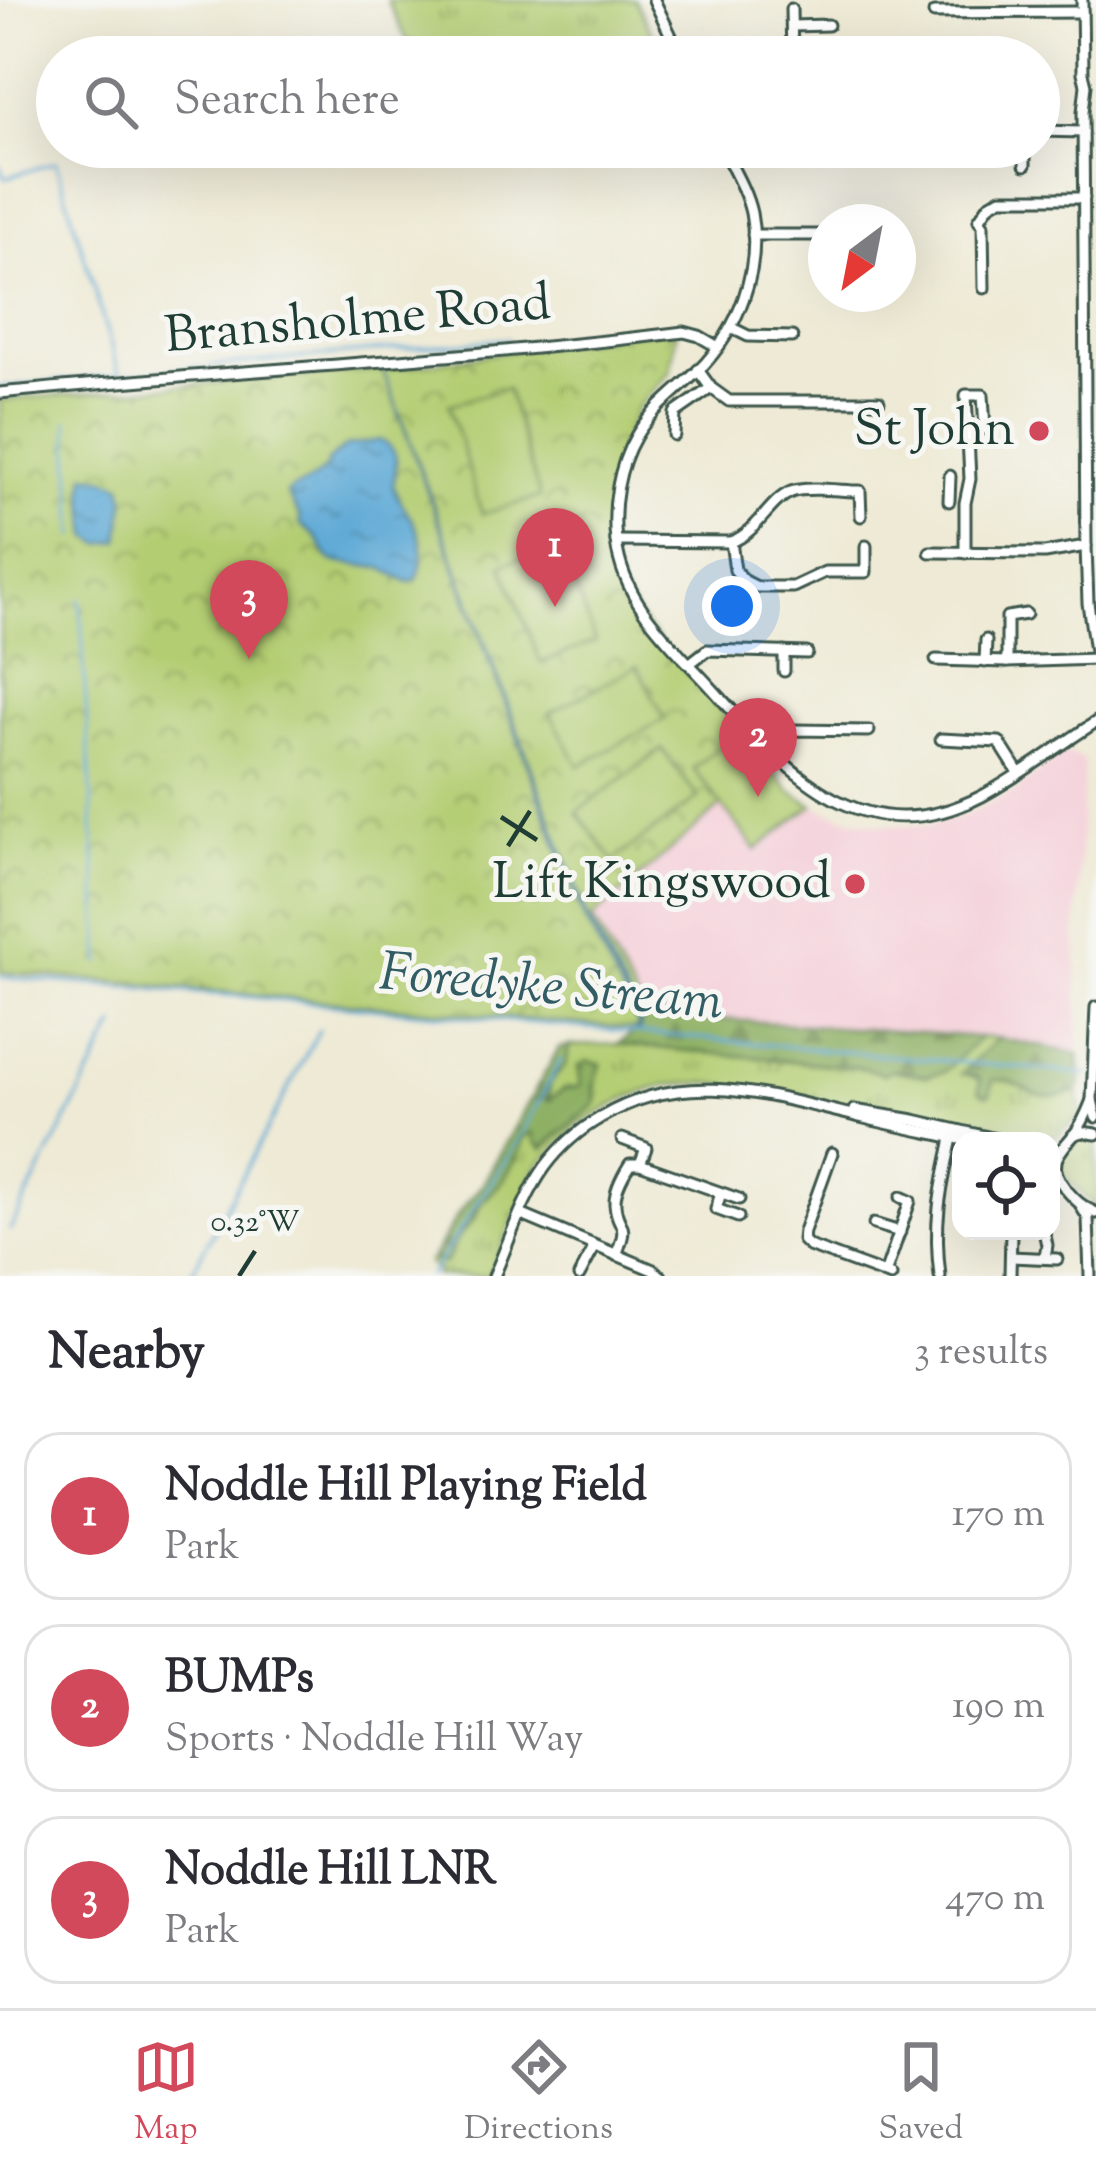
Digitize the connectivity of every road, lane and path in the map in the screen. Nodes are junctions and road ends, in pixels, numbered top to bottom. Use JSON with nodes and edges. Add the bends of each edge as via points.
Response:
{"nodes":[{"id":1,"x":654,"y":0,"type":"edge"},
{"id":2,"x":1052,"y":6,"type":"edge"},
{"id":3,"x":1082,"y":6,"type":"edge"},
{"id":4,"x":791,"y":9,"type":"dead end"},
{"id":5,"x":934,"y":13,"type":"dead end"},
{"id":6,"x":828,"y":25,"type":"dead end"},
{"id":7,"x":792,"y":26,"type":"junction"},
{"id":8,"x":671,"y":36,"type":"edge"},
{"id":9,"x":792,"y":36,"type":"edge"},
{"id":10,"x":1091,"y":84,"type":"edge"},
{"id":11,"x":1060,"y":131,"type":"edge"},
{"id":12,"x":1083,"y":132,"type":"junction"},
{"id":13,"x":732,"y":168,"type":"edge"},
{"id":14,"x":1084,"y":198,"type":"junction"},
{"id":15,"x":753,"y":235,"type":"junction"},
{"id":16,"x":808,"y":235,"type":"edge"},
{"id":17,"x":984,"y":288,"type":"dead end"},
{"id":18,"x":732,"y":328,"type":"junction"},
{"id":19,"x":791,"y":337,"type":"dead end"},
{"id":20,"x":718,"y":347,"type":"junction"},
{"id":21,"x":698,"y":370,"type":"junction"},
{"id":22,"x":712,"y":388,"type":"junction"},
{"id":23,"x":0,"y":393,"type":"edge"},
{"id":24,"x":879,"y":401,"type":"dead end"},
{"id":25,"x":985,"y":429,"type":"dead end"},
{"id":26,"x":674,"y":435,"type":"dead end"},
{"id":27,"x":950,"y":476,"type":"dead end"},
{"id":28,"x":968,"y":490,"type":"junction"},
{"id":29,"x":1091,"y":499,"type":"edge"},
{"id":30,"x":861,"y":516,"type":"dead end"},
{"id":31,"x":616,"y":541,"type":"junction"},
{"id":32,"x":731,"y":542,"type":"junction"},
{"id":33,"x":866,"y":546,"type":"dead end"},
{"id":34,"x":1086,"y":546,"type":"junction"},
{"id":35,"x":930,"y":552,"type":"dead end"},
{"id":36,"x":965,"y":553,"type":"junction"},
{"id":37,"x":1026,"y":614,"type":"dead end"},
{"id":38,"x":986,"y":640,"type":"dead end"},
{"id":39,"x":784,"y":652,"type":"junction"},
{"id":40,"x":807,"y":652,"type":"dead end"},
{"id":41,"x":1096,"y":659,"type":"edge"},
{"id":42,"x":935,"y":660,"type":"dead end"},
{"id":43,"x":985,"y":662,"type":"junction"},
{"id":44,"x":1007,"y":662,"type":"junction"},
{"id":45,"x":689,"y":664,"type":"junction"},
{"id":46,"x":784,"y":671,"type":"dead end"},
{"id":47,"x":1096,"y":722,"type":"edge"},
{"id":48,"x":869,"y":731,"type":"dead end"},
{"id":49,"x":941,"y":739,"type":"dead end"},
{"id":50,"x":766,"y":747,"type":"junction"},
{"id":51,"x":1018,"y":772,"type":"junction"},
{"id":52,"x":1096,"y":1007,"type":"edge"},
{"id":53,"x":1092,"y":1100,"type":"junction"},
{"id":54,"x":1096,"y":1117,"type":"edge"},
{"id":55,"x":952,"y":1133,"type":"edge"},
{"id":56,"x":1096,"y":1134,"type":"edge"},
{"id":57,"x":1073,"y":1135,"type":"junction"},
{"id":58,"x":952,"y":1138,"type":"edge"},
{"id":59,"x":622,"y":1139,"type":"dead end"},
{"id":60,"x":1063,"y":1145,"type":"junction"},
{"id":61,"x":1060,"y":1146,"type":"edge"},
{"id":62,"x":1060,"y":1150,"type":"edge"},
{"id":63,"x":832,"y":1153,"type":"dead end"},
{"id":64,"x":640,"y":1164,"type":"junction"},
{"id":65,"x":1060,"y":1184,"type":"edge"},
{"id":66,"x":721,"y":1193,"type":"junction"},
{"id":67,"x":901,"y":1197,"type":"dead end"},
{"id":68,"x":739,"y":1199,"type":"dead end"},
{"id":69,"x":1082,"y":1206,"type":"junction"},
{"id":70,"x":1096,"y":1213,"type":"edge"},
{"id":71,"x":520,"y":1214,"type":"junction"},
{"id":72,"x":738,"y":1217,"type":"dead end"},
{"id":73,"x":874,"y":1224,"type":"dead end"},
{"id":74,"x":900,"y":1232,"type":"junction"},
{"id":75,"x":1011,"y":1240,"type":"edge"},
{"id":76,"x":1046,"y":1240,"type":"edge"},
{"id":77,"x":1093,"y":1241,"type":"edge"},
{"id":78,"x":595,"y":1246,"type":"junction"},
{"id":79,"x":616,"y":1255,"type":"junction"},
{"id":80,"x":1011,"y":1257,"type":"junction"},
{"id":81,"x":888,"y":1275,"type":"edge"},
{"id":82,"x":494,"y":1276,"type":"edge"},
{"id":83,"x":579,"y":1276,"type":"edge"},
{"id":84,"x":661,"y":1276,"type":"edge"},
{"id":85,"x":940,"y":1276,"type":"edge"},
{"id":86,"x":1010,"y":1276,"type":"edge"},
{"id":87,"x":1090,"y":1276,"type":"edge"}],
"edges":[{"from":1,"to":8,"type":"street"},
{"from":2,"to":3,"type":"street"},
{"from":2,"to":5,"type":"street"},
{"from":3,"to":10,"type":"street","via":[[1083,73]]},
{"from":4,"to":7,"type":"street"},
{"from":6,"to":7,"type":"street"},
{"from":7,"to":9,"type":"street"},
{"from":10,"to":12,"type":"street"},
{"from":11,"to":12,"type":"street"},
{"from":12,"to":14,"type":"street"},
{"from":13,"to":15,"type":"street"},
{"from":14,"to":17,"type":"street","via":[[1001,198],[988,206],[979,220]]},
{"from":14,"to":29,"type":"street"},
{"from":15,"to":16,"type":"street"},
{"from":15,"to":18,"type":"street"},
{"from":18,"to":19,"type":"street"},
{"from":18,"to":20,"type":"street"},
{"from":20,"to":21,"type":"street"},
{"from":20,"to":23,"type":"street","name":"Bransholme Road","via":[[684,332]]},
{"from":21,"to":22,"type":"street"},
{"from":21,"to":31,"type":"street","via":[[649,417],[628,452]]},
{"from":22,"to":24,"type":"street","via":[[729,400]]},
{"from":22,"to":26,"type":"street","via":[[675,412]]},
{"from":25,"to":28,"type":"street","via":[[983,395],[966,395]]},
{"from":27,"to":28,"type":"street","via":[[950,495]]},
{"from":28,"to":36,"type":"street"},
{"from":29,"to":34,"type":"street"},
{"from":30,"to":32,"type":"street","via":[[860,491],[793,492]]},
{"from":31,"to":32,"type":"street"},
{"from":31,"to":45,"type":"street","via":[[649,621]]},
{"from":32,"to":33,"type":"street","via":[[735,570],[757,587],[866,572]]},
{"from":34,"to":36,"type":"street"},
{"from":34,"to":41,"type":"street"},
{"from":35,"to":36,"type":"street"},
{"from":37,"to":44,"type":"street","via":[[1007,617]]},
{"from":38,"to":43,"type":"street"},
{"from":39,"to":40,"type":"street"},
{"from":39,"to":45,"type":"street","via":[[707,650]]},
{"from":39,"to":46,"type":"street"},
{"from":41,"to":44,"type":"street"},
{"from":42,"to":43,"type":"street"},
{"from":43,"to":44,"type":"street"},
{"from":45,"to":50,"type":"street"},
{"from":47,"to":51,"type":"street"},
{"from":48,"to":50,"type":"street","via":[[794,730]]},
{"from":49,"to":51,"type":"street","via":[[999,742]]},
{"from":50,"to":51,"type":"street","via":[[847,807],[893,815],[963,804]]},
{"from":52,"to":53,"type":"street"},
{"from":53,"to":54,"type":"street"},
{"from":53,"to":57,"type":"street"},
{"from":55,"to":71,"type":"street","via":[[722,1088],[649,1094],[564,1145]]},
{"from":56,"to":57,"type":"street"},
{"from":57,"to":60,"type":"street"},
{"from":58,"to":85,"type":"street","via":[[935,1234]]},
{"from":59,"to":64,"type":"street","via":[[646,1148]]},
{"from":60,"to":61,"type":"street"},
{"from":60,"to":62,"type":"street"},
{"from":63,"to":81,"type":"street","via":[[803,1240]]},
{"from":64,"to":66,"type":"street"},
{"from":64,"to":79,"type":"street","via":[[630,1164],[617,1189],[624,1236]]},
{"from":65,"to":69,"type":"street"},
{"from":66,"to":68,"type":"street"},
{"from":66,"to":72,"type":"street","via":[[716,1209]]},
{"from":67,"to":74,"type":"street","via":[[910,1201]]},
{"from":69,"to":70,"type":"street"},
{"from":69,"to":77,"type":"street"},
{"from":71,"to":78,"type":"street"},
{"from":71,"to":82,"type":"street"},
{"from":73,"to":74,"type":"street"},
{"from":74,"to":81,"type":"street"},
{"from":75,"to":80,"type":"street"},
{"from":76,"to":80,"type":"street","via":[[1051,1258]]},
{"from":77,"to":87,"type":"street"},
{"from":78,"to":79,"type":"street"},
{"from":78,"to":83,"type":"street"},
{"from":79,"to":84,"type":"street"},
{"from":80,"to":86,"type":"street"}]}
